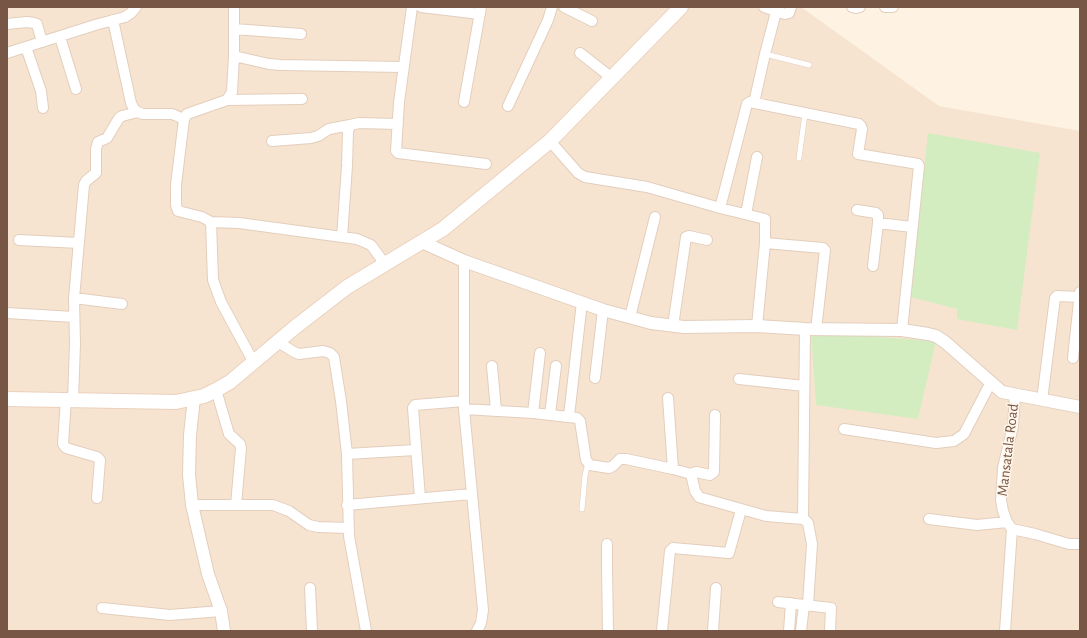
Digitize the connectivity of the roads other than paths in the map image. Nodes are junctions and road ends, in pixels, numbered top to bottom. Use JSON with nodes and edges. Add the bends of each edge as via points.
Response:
{"nodes":[{"id":1,"x":136,"y":7,"type":"edge"},
{"id":2,"x":234,"y":7,"type":"edge"},
{"id":3,"x":412,"y":7,"type":"edge"},
{"id":4,"x":421,"y":7,"type":"edge"},
{"id":5,"x":552,"y":7,"type":"edge"},
{"id":6,"x":564,"y":7,"type":"edge"},
{"id":7,"x":681,"y":7,"type":"edge"},
{"id":8,"x":764,"y":7,"type":"edge"},
{"id":9,"x":791,"y":7,"type":"edge"},
{"id":10,"x":852,"y":7,"type":"edge"},
{"id":11,"x":860,"y":7,"type":"edge"},
{"id":12,"x":885,"y":7,"type":"edge"},
{"id":13,"x":893,"y":7,"type":"edge"},
{"id":14,"x":481,"y":11,"type":"edge"},
{"id":15,"x":776,"y":12,"type":"junction"},
{"id":16,"x":113,"y":20,"type":"junction"},
{"id":17,"x":592,"y":21,"type":"dead end"},
{"id":18,"x":7,"y":24,"type":"edge"},
{"id":19,"x":234,"y":29,"type":"junction"},
{"id":20,"x":301,"y":34,"type":"dead end"},
{"id":21,"x":60,"y":37,"type":"junction"},
{"id":22,"x":42,"y":42,"type":"junction"},
{"id":23,"x":26,"y":47,"type":"junction"},
{"id":24,"x":7,"y":53,"type":"edge"},
{"id":25,"x":580,"y":54,"type":"dead end"},
{"id":26,"x":765,"y":54,"type":"junction"},
{"id":27,"x":234,"y":56,"type":"junction"},
{"id":28,"x":809,"y":65,"type":"dead end"},
{"id":29,"x":403,"y":67,"type":"junction"},
{"id":30,"x":612,"y":78,"type":"junction"},
{"id":31,"x":76,"y":89,"type":"dead end"},
{"id":32,"x":302,"y":99,"type":"dead end"},
{"id":33,"x":227,"y":100,"type":"junction"},
{"id":34,"x":464,"y":102,"type":"dead end"},
{"id":35,"x":754,"y":103,"type":"junction"},
{"id":36,"x":508,"y":106,"type":"dead end"},
{"id":37,"x":43,"y":108,"type":"dead end"},
{"id":38,"x":138,"y":112,"type":"junction"},
{"id":39,"x":806,"y":114,"type":"junction"},
{"id":40,"x":184,"y":118,"type":"junction"},
{"id":41,"x":398,"y":124,"type":"junction"},
{"id":42,"x":350,"y":125,"type":"junction"},
{"id":43,"x":272,"y":141,"type":"dead end"},
{"id":44,"x":550,"y":141,"type":"junction"},
{"id":45,"x":757,"y":157,"type":"dead end"},
{"id":46,"x":799,"y":158,"type":"dead end"},
{"id":47,"x":486,"y":164,"type":"dead end"},
{"id":48,"x":720,"y":208,"type":"junction"},
{"id":49,"x":857,"y":210,"type":"dead end"},
{"id":50,"x":746,"y":214,"type":"junction"},
{"id":51,"x":655,"y":216,"type":"dead end"},
{"id":52,"x":211,"y":222,"type":"junction"},
{"id":53,"x":878,"y":223,"type":"junction"},
{"id":54,"x":912,"y":227,"type":"junction"},
{"id":55,"x":342,"y":236,"type":"junction"},
{"id":56,"x":19,"y":240,"type":"dead end"},
{"id":57,"x":707,"y":240,"type":"dead end"},
{"id":58,"x":422,"y":242,"type":"junction"},
{"id":59,"x":765,"y":242,"type":"junction"},
{"id":60,"x":79,"y":243,"type":"junction"},
{"id":61,"x":464,"y":261,"type":"junction"},
{"id":62,"x":385,"y":264,"type":"junction"},
{"id":63,"x":873,"y":266,"type":"dead end"},
{"id":64,"x":1080,"y":292,"type":"edge"},
{"id":65,"x":1080,"y":297,"type":"edge"},
{"id":66,"x":74,"y":298,"type":"junction"},
{"id":67,"x":582,"y":302,"type":"junction"},
{"id":68,"x":122,"y":304,"type":"dead end"},
{"id":69,"x":604,"y":310,"type":"junction"},
{"id":70,"x":7,"y":313,"type":"edge"},
{"id":71,"x":74,"y":317,"type":"junction"},
{"id":72,"x":630,"y":317,"type":"junction"},
{"id":73,"x":673,"y":326,"type":"junction"},
{"id":74,"x":757,"y":326,"type":"junction"},
{"id":75,"x":811,"y":330,"type":"junction"},
{"id":76,"x":902,"y":330,"type":"junction"},
{"id":77,"x":278,"y":342,"type":"junction"},
{"id":78,"x":540,"y":353,"type":"dead end"},
{"id":79,"x":1073,"y":358,"type":"dead end"},
{"id":80,"x":254,"y":363,"type":"junction"},
{"id":81,"x":492,"y":366,"type":"dead end"},
{"id":82,"x":556,"y":366,"type":"dead end"},
{"id":83,"x":595,"y":378,"type":"dead end"},
{"id":84,"x":739,"y":379,"type":"dead end"},
{"id":85,"x":991,"y":382,"type":"junction"},
{"id":86,"x":804,"y":386,"type":"junction"},
{"id":87,"x":216,"y":390,"type":"junction"},
{"id":88,"x":1015,"y":395,"type":"junction"},
{"id":89,"x":194,"y":398,"type":"junction"},
{"id":90,"x":668,"y":398,"type":"dead end"},
{"id":91,"x":7,"y":399,"type":"edge"},
{"id":92,"x":69,"y":399,"type":"junction"},
{"id":93,"x":1042,"y":400,"type":"junction"},
{"id":94,"x":464,"y":405,"type":"junction"},
{"id":95,"x":1080,"y":407,"type":"edge"},
{"id":96,"x":496,"y":410,"type":"junction"},
{"id":97,"x":533,"y":413,"type":"junction"},
{"id":98,"x":550,"y":414,"type":"junction"},
{"id":99,"x":715,"y":415,"type":"dead end"},
{"id":100,"x":569,"y":416,"type":"junction"},
{"id":101,"x":844,"y":429,"type":"dead end"},
{"id":102,"x":415,"y":450,"type":"junction"},
{"id":103,"x":347,"y":454,"type":"junction"},
{"id":104,"x":588,"y":463,"type":"junction"},
{"id":105,"x":673,"y":469,"type":"junction"},
{"id":106,"x":691,"y":474,"type":"junction"},
{"id":107,"x":471,"y":494,"type":"junction"},
{"id":108,"x":97,"y":498,"type":"dead end"},
{"id":109,"x":420,"y":498,"type":"junction"},
{"id":110,"x":192,"y":505,"type":"junction"},
{"id":111,"x":236,"y":505,"type":"junction"},
{"id":112,"x":348,"y":505,"type":"junction"},
{"id":113,"x":582,"y":509,"type":"dead end"},
{"id":114,"x":741,"y":510,"type":"junction"},
{"id":115,"x":803,"y":519,"type":"junction"},
{"id":116,"x":929,"y":519,"type":"dead end"},
{"id":117,"x":1010,"y":526,"type":"junction"},
{"id":118,"x":349,"y":528,"type":"junction"},
{"id":119,"x":608,"y":544,"type":"dead end"},
{"id":120,"x":1080,"y":544,"type":"edge"},
{"id":121,"x":310,"y":588,"type":"dead end"},
{"id":122,"x":716,"y":588,"type":"dead end"},
{"id":123,"x":778,"y":602,"type":"dead end"},
{"id":124,"x":791,"y":603,"type":"junction"},
{"id":125,"x":806,"y":605,"type":"junction"},
{"id":126,"x":102,"y":608,"type":"dead end"},
{"id":127,"x":221,"y":611,"type":"junction"},
{"id":128,"x":224,"y":631,"type":"edge"},
{"id":129,"x":312,"y":631,"type":"edge"},
{"id":130,"x":366,"y":631,"type":"edge"},
{"id":131,"x":477,"y":631,"type":"edge"},
{"id":132,"x":608,"y":631,"type":"edge"},
{"id":133,"x":662,"y":631,"type":"edge"},
{"id":134,"x":713,"y":631,"type":"edge"},
{"id":135,"x":789,"y":631,"type":"edge"},
{"id":136,"x":801,"y":631,"type":"edge"},
{"id":137,"x":830,"y":631,"type":"edge"},
{"id":138,"x":1005,"y":631,"type":"edge"}],
"edges":[{"from":1,"to":16,"type":"street","via":[[131,13]]},
{"from":2,"to":19,"type":"street"},
{"from":3,"to":29,"type":"street"},
{"from":4,"to":14,"type":"street"},
{"from":5,"to":36,"type":"street"},
{"from":6,"to":17,"type":"street"},
{"from":7,"to":30,"type":"main road"},
{"from":8,"to":15,"type":"street"},
{"from":9,"to":15,"type":"street","via":[[788,14]]},
{"from":10,"to":11,"type":"street"},
{"from":12,"to":13,"type":"street"},
{"from":14,"to":34,"type":"street"},
{"from":15,"to":26,"type":"street"},
{"from":16,"to":21,"type":"street"},
{"from":16,"to":38,"type":"street","via":[[131,103]]},
{"from":18,"to":22,"type":"street","via":[[37,24]]},
{"from":19,"to":20,"type":"street"},
{"from":19,"to":27,"type":"street"},
{"from":21,"to":22,"type":"street"},
{"from":21,"to":31,"type":"street"},
{"from":22,"to":23,"type":"street"},
{"from":23,"to":24,"type":"street"},
{"from":23,"to":37,"type":"street","via":[[41,91]]},
{"from":25,"to":30,"type":"street"},
{"from":26,"to":28,"type":"lane"},
{"from":26,"to":35,"type":"street"},
{"from":27,"to":29,"type":"street","via":[[281,65]]},
{"from":27,"to":33,"type":"street","via":[[232,92]]},
{"from":29,"to":41,"type":"street"},
{"from":30,"to":44,"type":"main road"},
{"from":32,"to":33,"type":"street"},
{"from":33,"to":40,"type":"street","via":[[187,114]]},
{"from":35,"to":39,"type":"street"},
{"from":35,"to":48,"type":"street","via":[[747,104]]},
{"from":38,"to":40,"type":"street","via":[[172,114]]},
{"from":38,"to":60,"type":"street","via":[[119,118],[110,134],[97,144],[96,173],[84,185]]},
{"from":39,"to":46,"type":"lane"},
{"from":39,"to":54,"type":"street","via":[[860,125],[862,129],[858,154],[918,164]]},
{"from":40,"to":52,"type":"street","via":[[176,205],[178,211]]},
{"from":41,"to":42,"type":"street"},
{"from":41,"to":47,"type":"street","via":[[398,153]]},
{"from":42,"to":43,"type":"street","via":[[329,129],[311,138]]},
{"from":42,"to":55,"type":"street"},
{"from":44,"to":48,"type":"street","via":[[578,173],[585,177],[647,187]]},
{"from":44,"to":58,"type":"main road","via":[[443,229]]},
{"from":45,"to":50,"type":"street"},
{"from":48,"to":50,"type":"street"},
{"from":49,"to":53,"type":"street","via":[[876,213]]},
{"from":50,"to":59,"type":"street","via":[[765,219]]},
{"from":51,"to":72,"type":"street"},
{"from":52,"to":55,"type":"street"},
{"from":52,"to":80,"type":"street","via":[[214,280],[221,302]]},
{"from":53,"to":54,"type":"street"},
{"from":53,"to":63,"type":"street"},
{"from":54,"to":76,"type":"street"},
{"from":55,"to":62,"type":"street","via":[[371,245]]},
{"from":56,"to":60,"type":"street"},
{"from":57,"to":73,"type":"street","via":[[686,237]]},
{"from":58,"to":61,"type":"street"},
{"from":58,"to":62,"type":"main road"},
{"from":59,"to":74,"type":"street"},
{"from":59,"to":75,"type":"street","via":[[825,250]]},
{"from":60,"to":66,"type":"street"},
{"from":61,"to":67,"type":"street"},
{"from":61,"to":94,"type":"street"},
{"from":62,"to":77,"type":"main road","via":[[346,287]]},
{"from":64,"to":65,"type":"street"},
{"from":65,"to":79,"type":"street"},
{"from":65,"to":93,"type":"street","via":[[1055,298]]},
{"from":66,"to":68,"type":"street"},
{"from":66,"to":71,"type":"street"},
{"from":67,"to":69,"type":"street"},
{"from":67,"to":100,"type":"street"},
{"from":69,"to":72,"type":"street"},
{"from":69,"to":83,"type":"street"},
{"from":70,"to":71,"type":"street"},
{"from":71,"to":92,"type":"street","via":[[75,344]]},
{"from":72,"to":73,"type":"street"},
{"from":73,"to":74,"type":"street"},
{"from":74,"to":75,"type":"street"},
{"from":75,"to":76,"type":"street"},
{"from":75,"to":86,"type":"street"},
{"from":76,"to":85,"type":"street","via":[[936,336]]},
{"from":77,"to":80,"type":"main road"},
{"from":77,"to":103,"type":"street","via":[[299,354],[323,351],[334,357]]},
{"from":78,"to":97,"type":"street"},
{"from":80,"to":87,"type":"main road"},
{"from":81,"to":96,"type":"street"},
{"from":82,"to":98,"type":"street"},
{"from":84,"to":86,"type":"street"},
{"from":85,"to":88,"type":"street","via":[[1002,392]]},
{"from":85,"to":101,"type":"street","via":[[964,434],[954,441],[936,443]]},
{"from":86,"to":115,"type":"street"},
{"from":87,"to":89,"type":"main road"},
{"from":87,"to":111,"type":"street","via":[[229,434],[241,448]]},
{"from":88,"to":93,"type":"street"},
{"from":88,"to":117,"type":"street","name":"Mansatala Road","via":[[1002,500],[1002,512]]},
{"from":89,"to":92,"type":"main road","via":[[176,402]]},
{"from":89,"to":110,"type":"street","via":[[189,475]]},
{"from":90,"to":105,"type":"street"},
{"from":91,"to":92,"type":"main road"},
{"from":92,"to":108,"type":"street","via":[[63,444],[66,448],[100,460]]},
{"from":93,"to":95,"type":"street"},
{"from":94,"to":96,"type":"street"},
{"from":94,"to":102,"type":"street","via":[[413,406]]},
{"from":94,"to":107,"type":"street"},
{"from":96,"to":97,"type":"street"},
{"from":97,"to":98,"type":"street"},
{"from":98,"to":100,"type":"street"},
{"from":99,"to":106,"type":"street","via":[[713,473]]},
{"from":100,"to":104,"type":"street","via":[[580,421]]},
{"from":102,"to":103,"type":"street"},
{"from":102,"to":109,"type":"street"},
{"from":103,"to":112,"type":"street"},
{"from":104,"to":105,"type":"street","via":[[609,468],[620,459],[626,459]]},
{"from":104,"to":113,"type":"lane"},
{"from":105,"to":106,"type":"street"},
{"from":106,"to":114,"type":"street","via":[[698,497]]},
{"from":107,"to":109,"type":"street"},
{"from":107,"to":131,"type":"street","via":[[483,610]]},
{"from":109,"to":112,"type":"street"},
{"from":110,"to":111,"type":"street"},
{"from":110,"to":127,"type":"street","via":[[208,574]]},
{"from":111,"to":118,"type":"street","via":[[274,506],[289,511],[309,525]]},
{"from":112,"to":118,"type":"street"},
{"from":114,"to":115,"type":"street","via":[[774,518]]},
{"from":114,"to":133,"type":"street","via":[[729,553],[673,548],[670,551]]},
{"from":115,"to":125,"type":"street","via":[[808,523],[811,540]]},
{"from":116,"to":117,"type":"street"},
{"from":117,"to":120,"type":"street","via":[[1069,544]]},
{"from":117,"to":138,"type":"street","name":"Mansatala Road"},
{"from":118,"to":130,"type":"street"},
{"from":119,"to":132,"type":"street"},
{"from":121,"to":129,"type":"street"},
{"from":122,"to":134,"type":"street"},
{"from":123,"to":124,"type":"street"},
{"from":124,"to":125,"type":"street"},
{"from":124,"to":135,"type":"street"},
{"from":125,"to":136,"type":"street"},
{"from":125,"to":137,"type":"street","via":[[831,608]]},
{"from":126,"to":127,"type":"street","via":[[170,615]]},
{"from":127,"to":128,"type":"street"}]}
